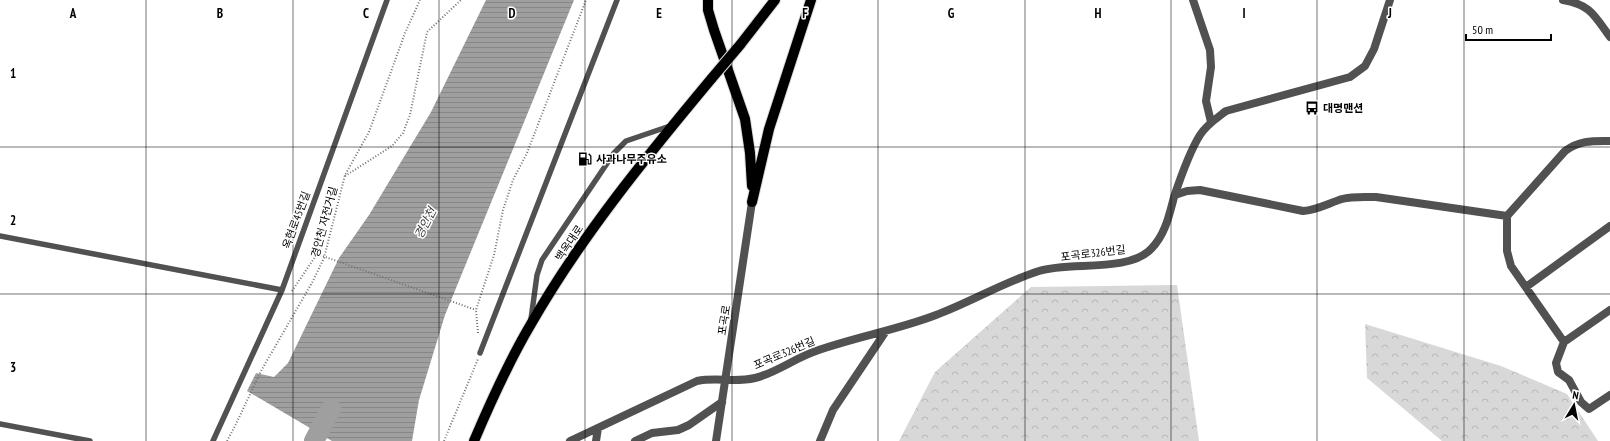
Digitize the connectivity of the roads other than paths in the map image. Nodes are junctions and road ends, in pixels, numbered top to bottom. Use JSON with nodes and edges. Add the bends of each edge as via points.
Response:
{"nodes":[{"id":1,"x":387,"y":0,"type":"edge"},
{"id":2,"x":617,"y":0,"type":"edge"},
{"id":3,"x":708,"y":0,"type":"edge"},
{"id":4,"x":775,"y":0,"type":"edge"},
{"id":5,"x":811,"y":0,"type":"edge"},
{"id":6,"x":1192,"y":0,"type":"edge"},
{"id":7,"x":1390,"y":0,"type":"edge"},
{"id":8,"x":1563,"y":0,"type":"edge"},
{"id":9,"x":1610,"y":37,"type":"edge"},
{"id":10,"x":1211,"y":122,"type":"junction"},
{"id":11,"x":673,"y":125,"type":"junction"},
{"id":12,"x":1610,"y":142,"type":"edge"},
{"id":13,"x":1175,"y":195,"type":"junction"},
{"id":14,"x":752,"y":202,"type":"junction"},
{"id":15,"x":1507,"y":216,"type":"junction"},
{"id":16,"x":1610,"y":226,"type":"edge"},
{"id":17,"x":0,"y":236,"type":"edge"},
{"id":18,"x":1526,"y":287,"type":"junction"},
{"id":19,"x":282,"y":290,"type":"junction"},
{"id":20,"x":1610,"y":310,"type":"edge"},
{"id":21,"x":531,"y":325,"type":"junction"},
{"id":22,"x":886,"y":331,"type":"junction"},
{"id":23,"x":1564,"y":342,"type":"junction"},
{"id":24,"x":480,"y":354,"type":"road end"},
{"id":25,"x":726,"y":380,"type":"junction"},
{"id":26,"x":1610,"y":395,"type":"edge"},
{"id":27,"x":722,"y":402,"type":"junction"},
{"id":28,"x":0,"y":424,"type":"edge"},
{"id":29,"x":598,"y":428,"type":"junction"},
{"id":30,"x":90,"y":441,"type":"edge"},
{"id":31,"x":213,"y":441,"type":"edge"},
{"id":32,"x":474,"y":441,"type":"edge"},
{"id":33,"x":570,"y":441,"type":"edge"},
{"id":34,"x":596,"y":441,"type":"edge"},
{"id":35,"x":634,"y":441,"type":"edge"},
{"id":36,"x":716,"y":441,"type":"edge"},
{"id":37,"x":820,"y":441,"type":"edge"}],
"edges":[{"from":1,"to":19,"type":"lane","name":"옥현로45번길"},
{"from":2,"to":24,"type":"lane"},
{"from":3,"to":14,"type":"main road","via":[[714,30],[745,119],[750,152]]},
{"from":4,"to":11,"type":"main road","name":"백옥대로","bridge":true},
{"from":5,"to":14,"type":"main road","via":[[769,129]]},
{"from":6,"to":10,"type":"street","via":[[1210,50],[1211,67],[1206,101]]},
{"from":7,"to":10,"type":"street","name":"포곡로326번길","via":[[1374,49],[1365,66],[1350,77],[1226,111]]},
{"from":8,"to":9,"type":"street","via":[[1579,3],[1592,12]]},
{"from":10,"to":13,"type":"street","name":"포곡로326번길","via":[[1200,135]]},
{"from":11,"to":21,"type":"main road","name":"백옥대로","via":[[583,242]]},
{"from":11,"to":21,"type":"lane","via":[[626,141],[614,153],[542,260],[537,275]]},
{"from":12,"to":15,"type":"street","via":[[1586,141],[1565,151]]},
{"from":13,"to":15,"type":"street","via":[[1200,190],[1303,211],[1342,199],[1376,197]]},
{"from":13,"to":22,"type":"street","name":"포곡로326번길","via":[[1170,218],[1161,236],[1151,250],[1135,259],[1115,264],[1042,270],[1018,278],[944,312]]},
{"from":14,"to":25,"type":"street","name":"포곡로"},
{"from":15,"to":18,"type":"street","via":[[1508,259]]},
{"from":16,"to":18,"type":"street"},
{"from":17,"to":19,"type":"lane"},
{"from":18,"to":23,"type":"street"},
{"from":19,"to":31,"type":"lane","name":"옥현로45번길"},
{"from":20,"to":23,"type":"street"},
{"from":21,"to":32,"type":"main road","name":"백옥대로","via":[[509,365]]},
{"from":22,"to":25,"type":"street","name":"포곡로326번길","via":[[815,351],[757,378],[740,382]]},
{"from":22,"to":37,"type":"street","via":[[833,410]]},
{"from":23,"to":26,"type":"street","via":[[1556,363],[1558,372],[1569,380],[1581,402],[1590,409]]},
{"from":25,"to":27,"type":"street","name":"포곡로"},
{"from":25,"to":29,"type":"street","name":"포곡로326번길","via":[[713,378],[698,381]]},
{"from":27,"to":35,"type":"street","via":[[678,430],[652,434]]},
{"from":27,"to":36,"type":"street","name":"포곡로"},
{"from":28,"to":30,"type":"lane"},
{"from":29,"to":33,"type":"street","name":"포곡로326번길"},
{"from":29,"to":34,"type":"street"}]}
